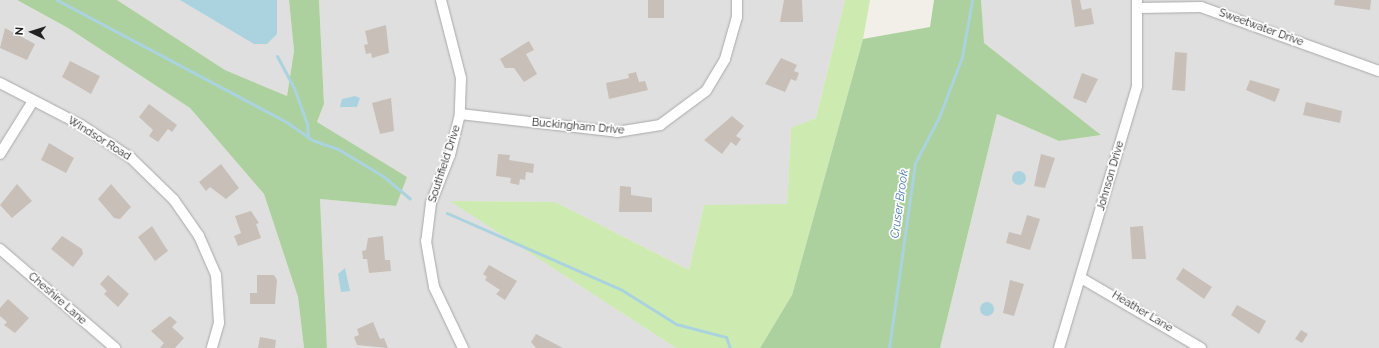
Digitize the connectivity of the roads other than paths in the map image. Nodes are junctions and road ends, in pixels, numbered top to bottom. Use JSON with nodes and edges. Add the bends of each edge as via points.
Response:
{"nodes":[{"id":1,"x":441,"y":0,"type":"edge"},
{"id":2,"x":737,"y":0,"type":"edge"},
{"id":3,"x":1138,"y":4,"type":"edge"},
{"id":4,"x":1379,"y":71,"type":"edge"},
{"id":5,"x":0,"y":83,"type":"edge"},
{"id":6,"x":33,"y":101,"type":"junction"},
{"id":7,"x":460,"y":114,"type":"junction"},
{"id":8,"x":0,"y":154,"type":"edge"},
{"id":9,"x":0,"y":249,"type":"edge"},
{"id":10,"x":1081,"y":278,"type":"junction"},
{"id":11,"x":115,"y":348,"type":"edge"},
{"id":12,"x":212,"y":348,"type":"edge"},
{"id":13,"x":463,"y":348,"type":"edge"},
{"id":14,"x":1059,"y":348,"type":"edge"},
{"id":15,"x":1201,"y":348,"type":"edge"}],
"edges":[{"from":1,"to":7,"type":"street","name":"Southfield Drive","via":[[461,78]]},
{"from":2,"to":7,"type":"street","name":"Buckingham Drive","via":[[737,17],[726,59],[706,92],[660,125],[617,132]]},
{"from":3,"to":4,"type":"street","name":"Sweetwater Drive","via":[[1201,7]]},
{"from":3,"to":10,"type":"street","name":"Johnson Drive","via":[[1137,86]]},
{"from":5,"to":6,"type":"street","name":"Windsor Road"},
{"from":6,"to":8,"type":"street"},
{"from":6,"to":12,"type":"street","name":"Windsor Road","via":[[81,125],[131,158],[174,200],[199,236],[216,275],[219,323]]},
{"from":7,"to":13,"type":"street","name":"Southfield Drive","via":[[450,155],[431,203],[426,242],[434,287]]},
{"from":9,"to":11,"type":"street","name":"Cheshire Lane"},
{"from":10,"to":14,"type":"street","name":"Johnson Drive"},
{"from":10,"to":15,"type":"street","name":"Heather Lane"}]}
